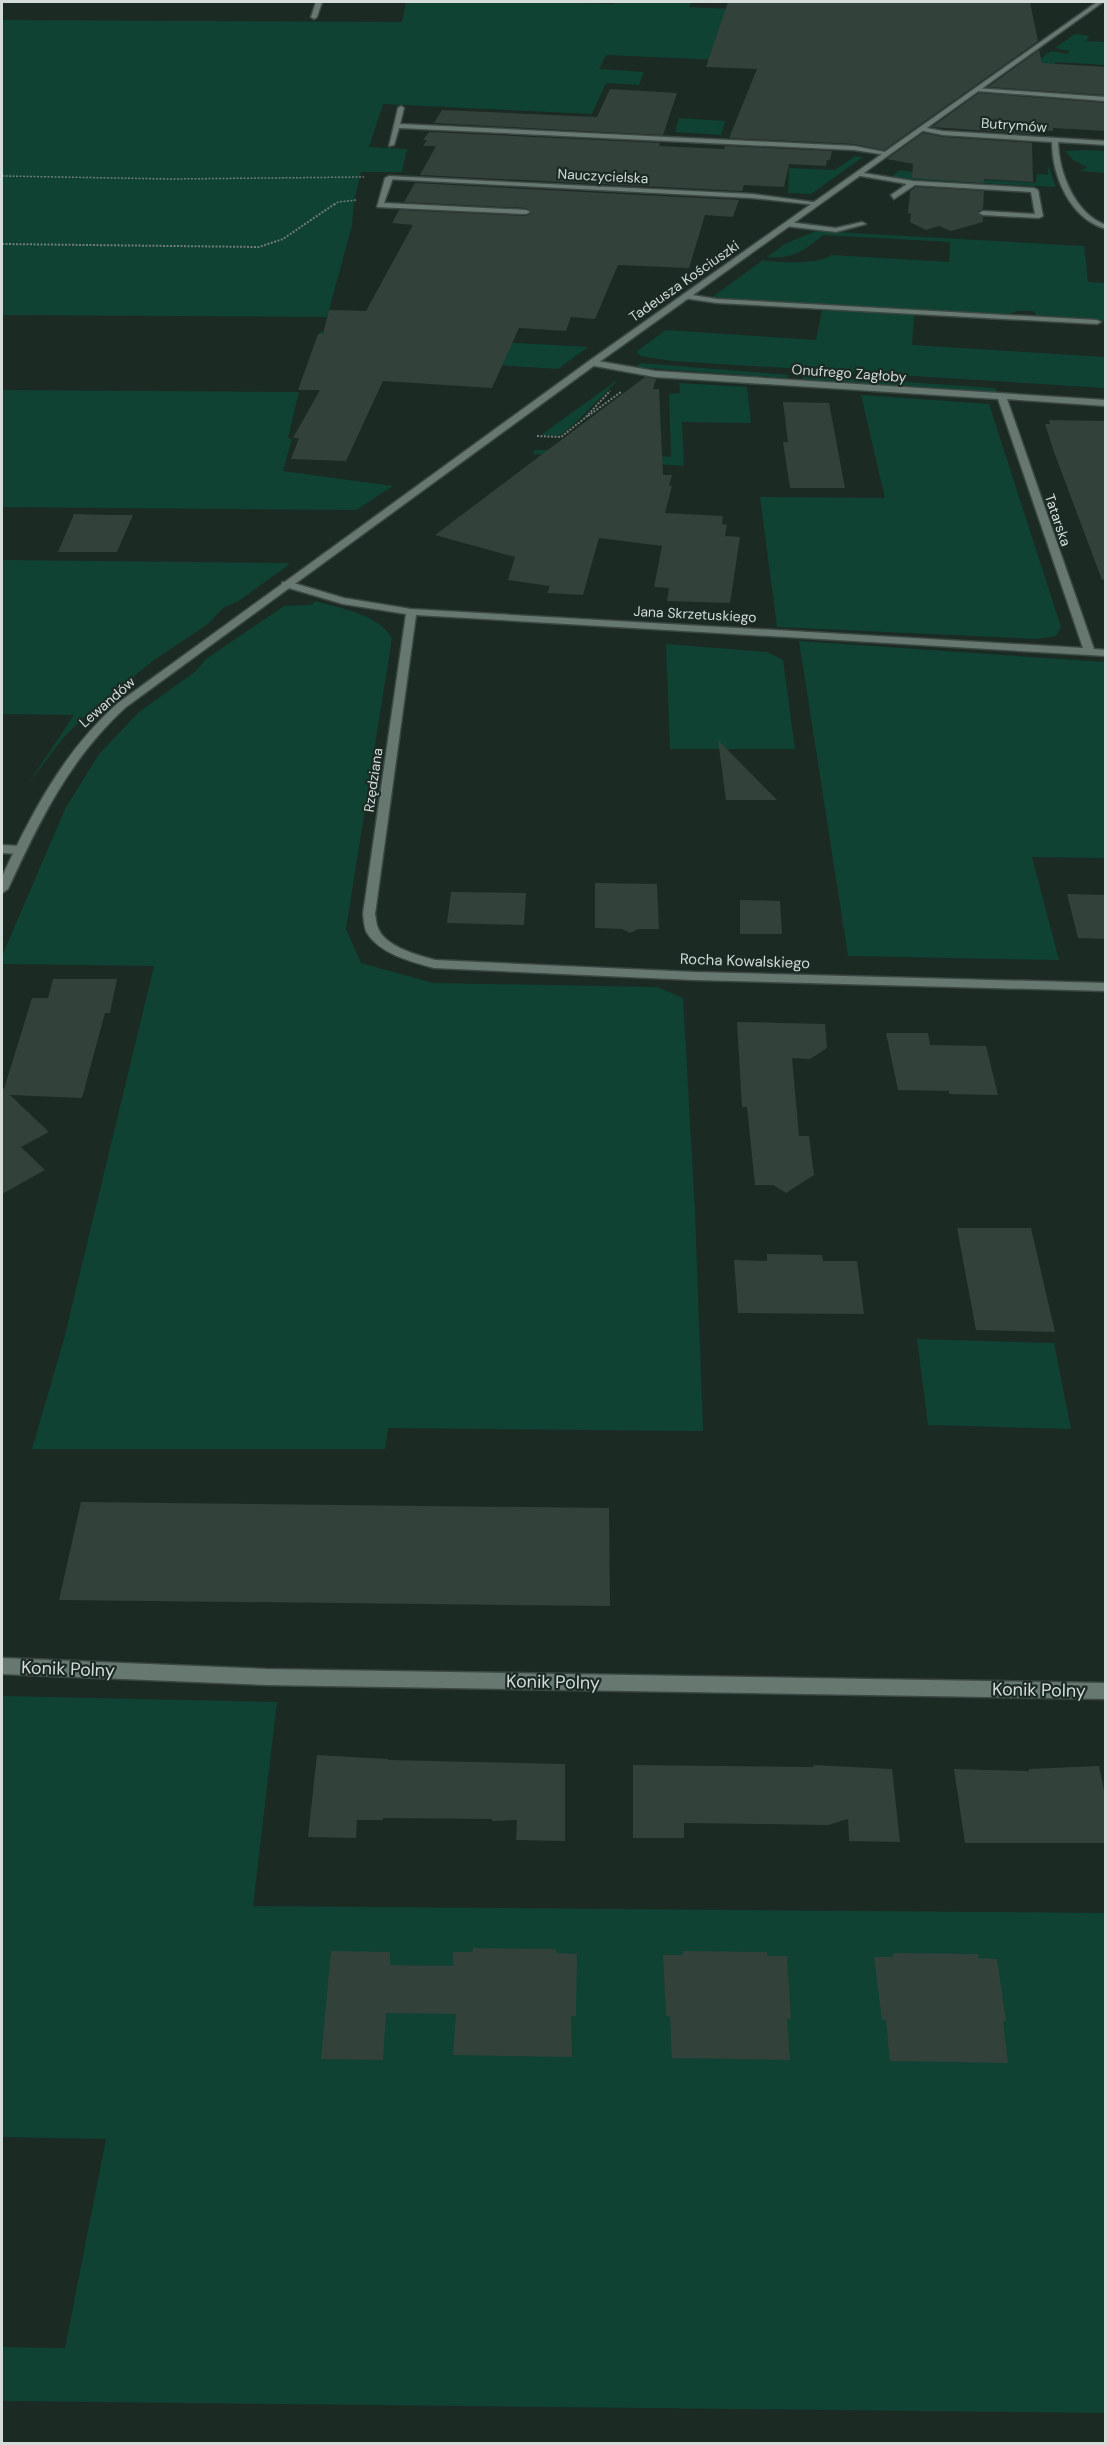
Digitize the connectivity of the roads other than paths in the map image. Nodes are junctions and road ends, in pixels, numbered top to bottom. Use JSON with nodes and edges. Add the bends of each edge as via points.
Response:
{"nodes":[{"id":1,"x":319,"y":2,"type":"edge"},
{"id":2,"x":1100,"y":2,"type":"edge"},
{"id":3,"x":314,"y":17,"type":"dead end"},
{"id":4,"x":977,"y":89,"type":"junction"},
{"id":5,"x":1106,"y":99,"type":"edge"},
{"id":6,"x":401,"y":108,"type":"dead end"},
{"id":7,"x":396,"y":126,"type":"junction"},
{"id":8,"x":921,"y":129,"type":"junction"},
{"id":9,"x":1055,"y":140,"type":"junction"},
{"id":10,"x":1106,"y":143,"type":"edge"},
{"id":11,"x":391,"y":146,"type":"dead end"},
{"id":12,"x":887,"y":153,"type":"junction"},
{"id":13,"x":857,"y":174,"type":"junction"},
{"id":14,"x":913,"y":183,"type":"junction"},
{"id":15,"x":894,"y":197,"type":"dead end"},
{"id":16,"x":816,"y":203,"type":"junction"},
{"id":17,"x":526,"y":212,"type":"dead end"},
{"id":18,"x":983,"y":213,"type":"dead end"},
{"id":19,"x":788,"y":224,"type":"junction"},
{"id":20,"x":862,"y":224,"type":"dead end"},
{"id":21,"x":1106,"y":227,"type":"edge"},
{"id":22,"x":686,"y":296,"type":"junction"},
{"id":23,"x":1097,"y":322,"type":"dead end"},
{"id":24,"x":592,"y":363,"type":"junction"},
{"id":25,"x":1002,"y":397,"type":"junction"},
{"id":26,"x":1106,"y":403,"type":"edge"},
{"id":27,"x":286,"y":584,"type":"junction"},
{"id":28,"x":411,"y":612,"type":"junction"},
{"id":29,"x":1090,"y":652,"type":"junction"},
{"id":30,"x":1106,"y":652,"type":"edge"},
{"id":31,"x":2,"y":849,"type":"edge"},
{"id":32,"x":20,"y":850,"type":"junction"},
{"id":33,"x":2,"y":889,"type":"edge"},
{"id":34,"x":387,"y":945,"type":"joint"},
{"id":35,"x":1106,"y":987,"type":"edge"},
{"id":36,"x":2,"y":1666,"type":"edge"},
{"id":37,"x":1106,"y":1691,"type":"edge"}],
"edges":[{"from":1,"to":3,"type":"street"},
{"from":2,"to":4,"type":"street","name":"Tadeusza Kościuszki"},
{"from":4,"to":5,"type":"street"},
{"from":4,"to":8,"type":"street","name":"Tadeusza Kościuszki"},
{"from":6,"to":7,"type":"street"},
{"from":7,"to":11,"type":"street"},
{"from":7,"to":12,"type":"street","via":[[854,148]]},
{"from":8,"to":9,"type":"street","name":"Butrymów"},
{"from":8,"to":12,"type":"street","name":"Tadeusza Kościuszki"},
{"from":9,"to":10,"type":"street","name":"Butrymów"},
{"from":9,"to":21,"type":"street","via":[[1059,170],[1078,210]]},
{"from":12,"to":13,"type":"street","name":"Tadeusza Kościuszki"},
{"from":13,"to":14,"type":"street"},
{"from":13,"to":16,"type":"street","name":"Tadeusza Kościuszki"},
{"from":14,"to":15,"type":"street"},
{"from":14,"to":18,"type":"street","via":[[1034,190],[1039,216]]},
{"from":16,"to":17,"type":"street","name":"Nauczycielska","via":[[763,196],[389,178],[380,205]]},
{"from":16,"to":19,"type":"street","name":"Tadeusza Kościuszki"},
{"from":19,"to":20,"type":"street","via":[[836,230]]},
{"from":19,"to":22,"type":"street","name":"Tadeusza Kościuszki"},
{"from":22,"to":23,"type":"street","via":[[717,301]]},
{"from":22,"to":24,"type":"street","name":"Tadeusza Kościuszki"},
{"from":24,"to":25,"type":"street","name":"Onufrego Zagłoby","via":[[655,374]]},
{"from":24,"to":27,"type":"street","name":"Tadeusza Kościuszki"},
{"from":25,"to":26,"type":"street","name":"Onufrego Zagłoby"},
{"from":25,"to":29,"type":"street","name":"Tatarska"},
{"from":27,"to":28,"type":"street","name":"Jana Skrzetuskiego","via":[[343,601]]},
{"from":27,"to":32,"type":"street","name":"Lewandów","via":[[101,724],[58,776]]},
{"from":28,"to":29,"type":"street","name":"Jana Skrzetuskiego"},
{"from":28,"to":34,"type":"street","name":"Rzędziana","via":[[369,914],[372,931]]},
{"from":29,"to":30,"type":"street","name":"Jana Skrzetuskiego"},
{"from":31,"to":32,"type":"street"},
{"from":32,"to":33,"type":"street","name":"Lewandów"},
{"from":34,"to":35,"type":"street","name":"Rocha Kowalskiego","via":[[435,964],[498,968]]},
{"from":36,"to":37,"type":"street","name":"Konik Polny","via":[[266,1677]]}]}
